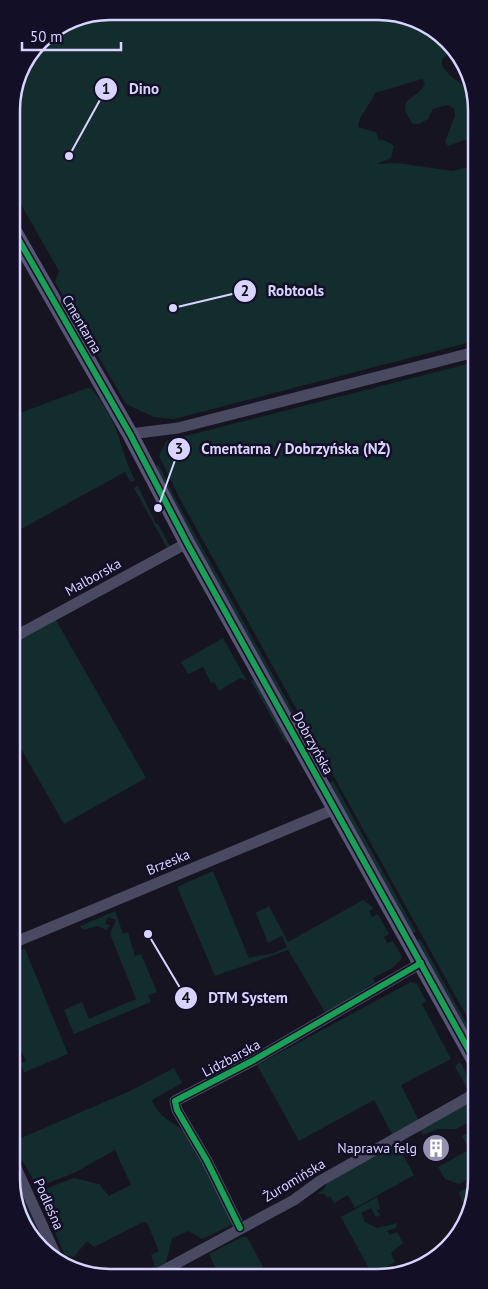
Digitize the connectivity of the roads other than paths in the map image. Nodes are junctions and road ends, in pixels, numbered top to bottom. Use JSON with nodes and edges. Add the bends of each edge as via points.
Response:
{"nodes":[{"id":1,"x":20,"y":242,"type":"edge"},
{"id":2,"x":468,"y":354,"type":"edge"},
{"id":3,"x":130,"y":434,"type":"junction"},
{"id":4,"x":186,"y":542,"type":"junction"},
{"id":5,"x":20,"y":635,"type":"edge"},
{"id":6,"x":335,"y":809,"type":"junction"},
{"id":7,"x":20,"y":940,"type":"edge"},
{"id":8,"x":421,"y":963,"type":"junction"},
{"id":9,"x":468,"y":1048,"type":"edge"},
{"id":10,"x":468,"y":1098,"type":"edge"},
{"id":11,"x":20,"y":1176,"type":"edge"},
{"id":12,"x":240,"y":1228,"type":"junction"},
{"id":13,"x":53,"y":1248,"type":"edge"},
{"id":14,"x":166,"y":1269,"type":"edge"}],
"edges":[{"from":1,"to":3,"type":"street","name":"Cmentarna"},
{"from":2,"to":3,"type":"street","via":[[178,428]]},
{"from":3,"to":4,"type":"street","name":"Dobrzyńska"},
{"from":4,"to":5,"type":"street","name":"Malborska"},
{"from":4,"to":6,"type":"street","name":"Dobrzyńska"},
{"from":6,"to":7,"type":"street","name":"Brzeska"},
{"from":6,"to":8,"type":"street","name":"Dobrzyńska"},
{"from":8,"to":9,"type":"street","name":"Dobrzyńska"},
{"from":8,"to":12,"type":"street","name":"Lidzbarska","via":[[254,1060],[175,1101]]},
{"from":10,"to":12,"type":"street","name":"Żuromińska","via":[[320,1181],[294,1200]]},
{"from":11,"to":13,"type":"street","name":"Podleśna"},
{"from":12,"to":14,"type":"street","name":"Żuromińska"}]}
